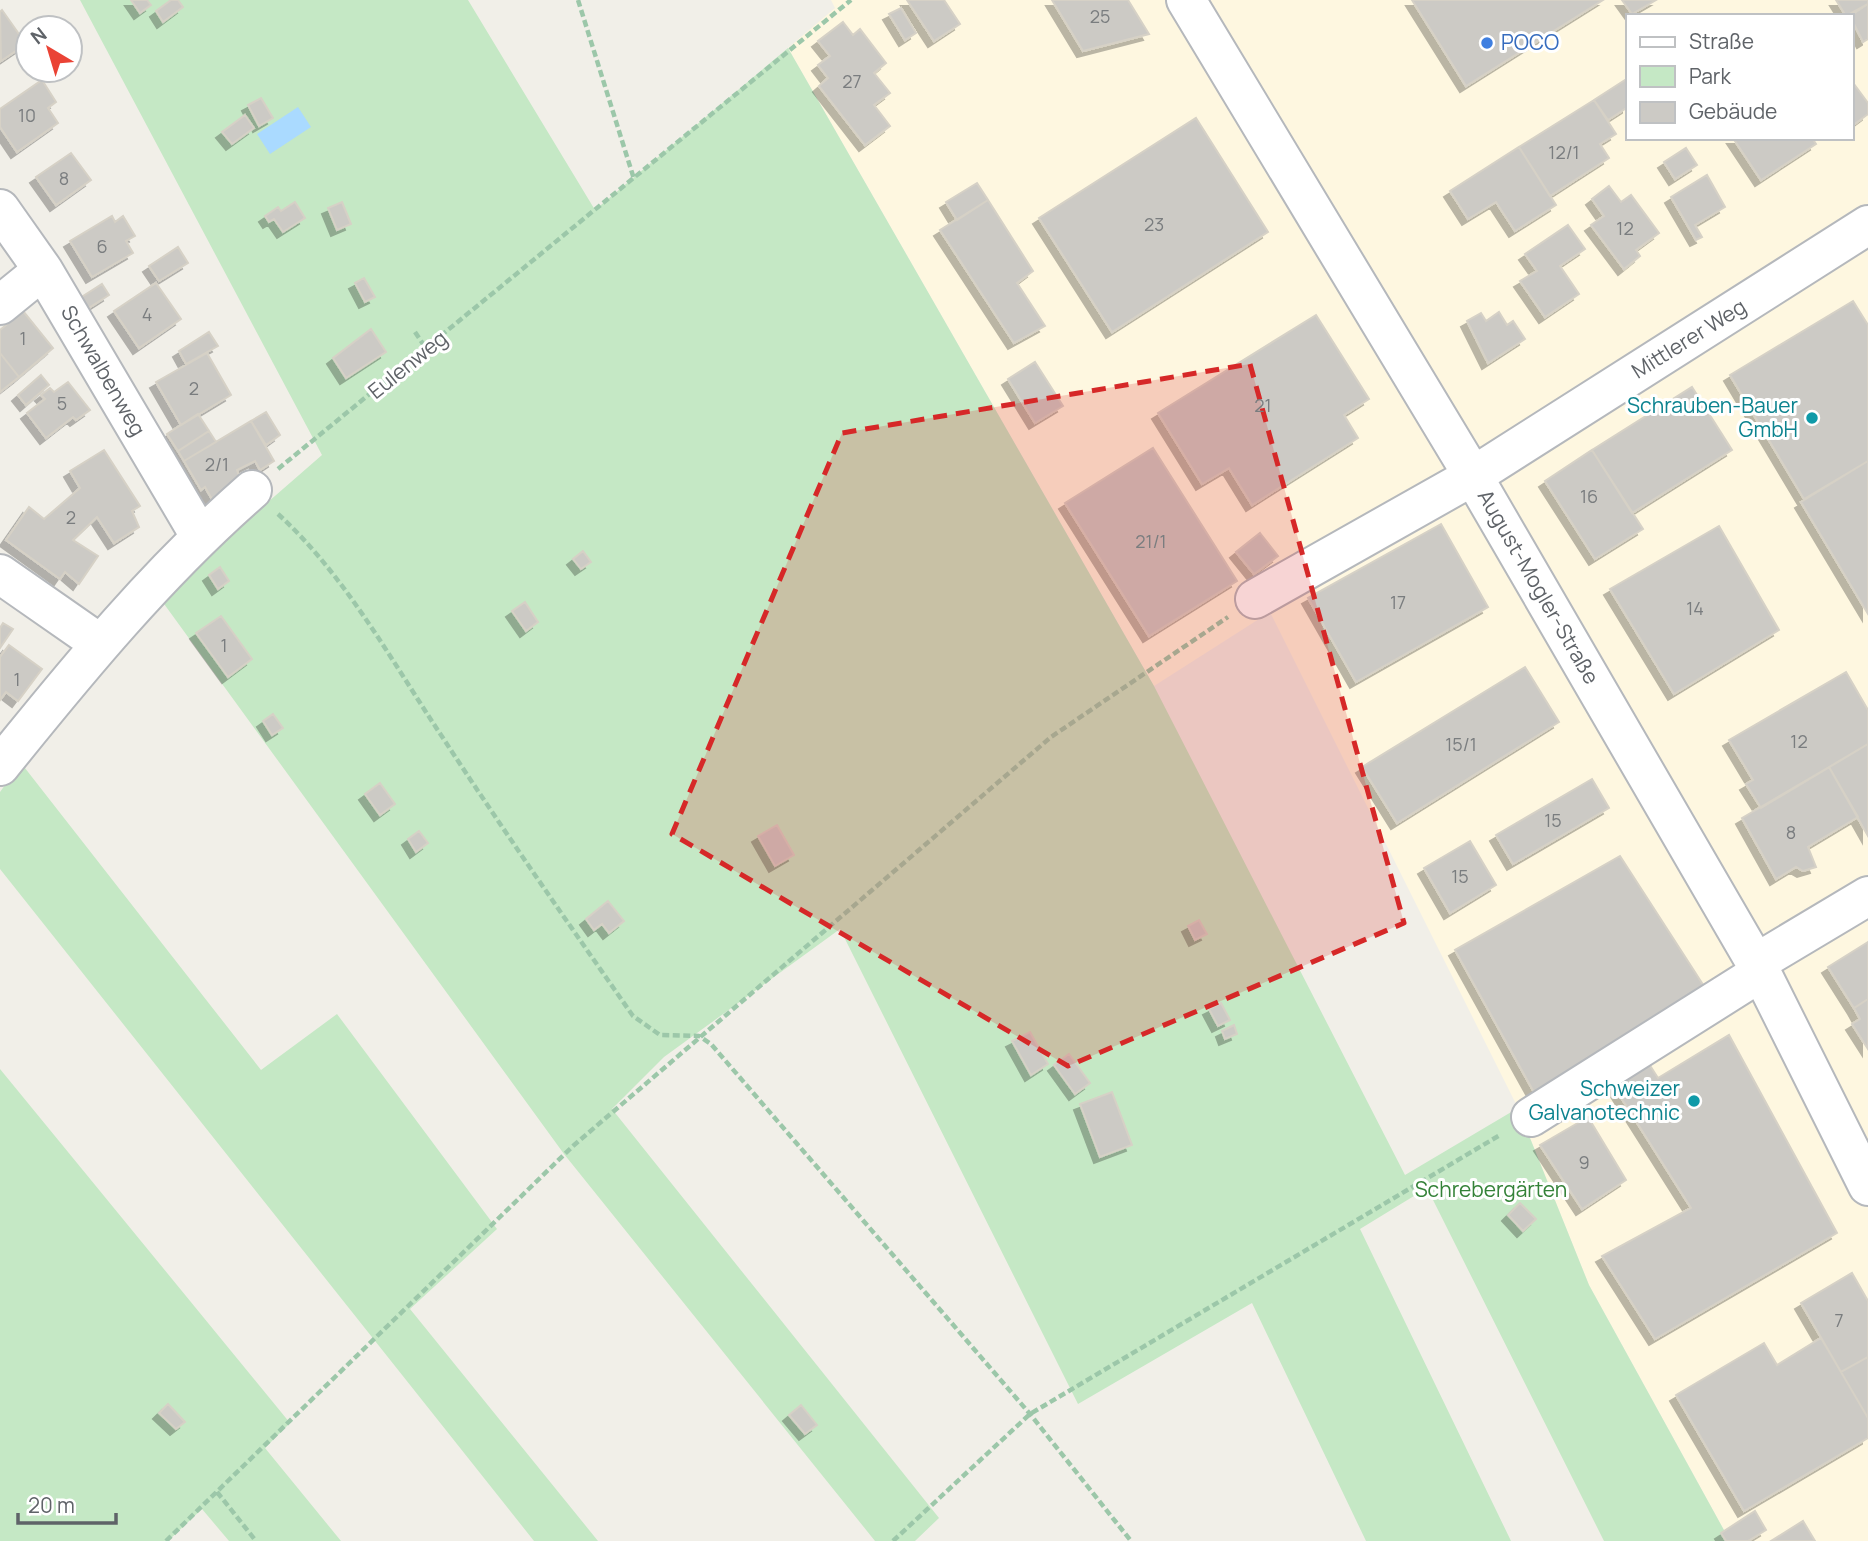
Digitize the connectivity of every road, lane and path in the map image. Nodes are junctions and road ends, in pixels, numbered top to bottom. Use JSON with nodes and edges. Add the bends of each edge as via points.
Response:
{"nodes":[{"id":1,"x":578,"y":0,"type":"edge"},
{"id":2,"x":851,"y":0,"type":"edge"},
{"id":3,"x":1186,"y":0,"type":"edge"},
{"id":4,"x":634,"y":179,"type":"junction"},
{"id":5,"x":0,"y":209,"type":"edge"},
{"id":6,"x":1868,"y":225,"type":"edge"},
{"id":7,"x":43,"y":270,"type":"junction"},
{"id":8,"x":0,"y":305,"type":"edge"},
{"id":9,"x":415,"y":332,"type":"dead end"},
{"id":10,"x":427,"y":350,"type":"junction"},
{"id":11,"x":1473,"y":476,"type":"junction"},
{"id":12,"x":252,"y":490,"type":"junction"},
{"id":13,"x":200,"y":536,"type":"junction"},
{"id":14,"x":0,"y":575,"type":"edge"},
{"id":15,"x":1255,"y":599,"type":"joint"},
{"id":16,"x":99,"y":643,"type":"junction"},
{"id":17,"x":0,"y":766,"type":"edge"},
{"id":18,"x":1868,"y":896,"type":"edge"},
{"id":19,"x":1759,"y":968,"type":"junction"},
{"id":20,"x":699,"y":1036,"type":"junction"},
{"id":21,"x":1531,"y":1117,"type":"joint"},
{"id":22,"x":1868,"y":1186,"type":"edge"},
{"id":23,"x":1030,"y":1414,"type":"junction"},
{"id":24,"x":217,"y":1492,"type":"junction"},
{"id":25,"x":166,"y":1541,"type":"edge"},
{"id":26,"x":256,"y":1541,"type":"edge"},
{"id":27,"x":893,"y":1541,"type":"edge"},
{"id":28,"x":1131,"y":1541,"type":"edge"}],
"edges":[{"from":1,"to":4,"type":"path"},
{"from":2,"to":4,"type":"path","name":"Eulenweg"},
{"from":3,"to":11,"type":"street","name":"August-Mogler-Straße"},
{"from":4,"to":10,"type":"path","name":"Eulenweg"},
{"from":5,"to":7,"type":"street","name":"Schwalbenweg"},
{"from":6,"to":11,"type":"street","name":"Mittlerer Weg"},
{"from":7,"to":8,"type":"street"},
{"from":7,"to":13,"type":"street","name":"Schwalbenweg"},
{"from":9,"to":10,"type":"path"},
{"from":10,"to":12,"type":"path","name":"Eulenweg"},
{"from":11,"to":15,"type":"street","name":"Mittlerer Weg"},
{"from":11,"to":19,"type":"street","name":"August-Mogler-Straße"},
{"from":12,"to":13,"type":"street"},
{"from":12,"to":20,"type":"path","via":[[302,536],[354,603],[513,845],[633,1016],[660,1035]]},
{"from":13,"to":16,"type":"street"},
{"from":14,"to":16,"type":"street"},
{"from":15,"to":20,"type":"path","via":[[1051,737]]},
{"from":16,"to":17,"type":"street"},
{"from":18,"to":19,"type":"street"},
{"from":19,"to":21,"type":"street"},
{"from":19,"to":22,"type":"street","name":"August-Mogler-Straße"},
{"from":20,"to":23,"type":"path","via":[[711,1044]]},
{"from":20,"to":24,"type":"path","via":[[573,1146]]},
{"from":21,"to":23,"type":"path"},
{"from":23,"to":27,"type":"path"},
{"from":23,"to":28,"type":"path"},
{"from":24,"to":25,"type":"path"},
{"from":24,"to":26,"type":"path"}]}
